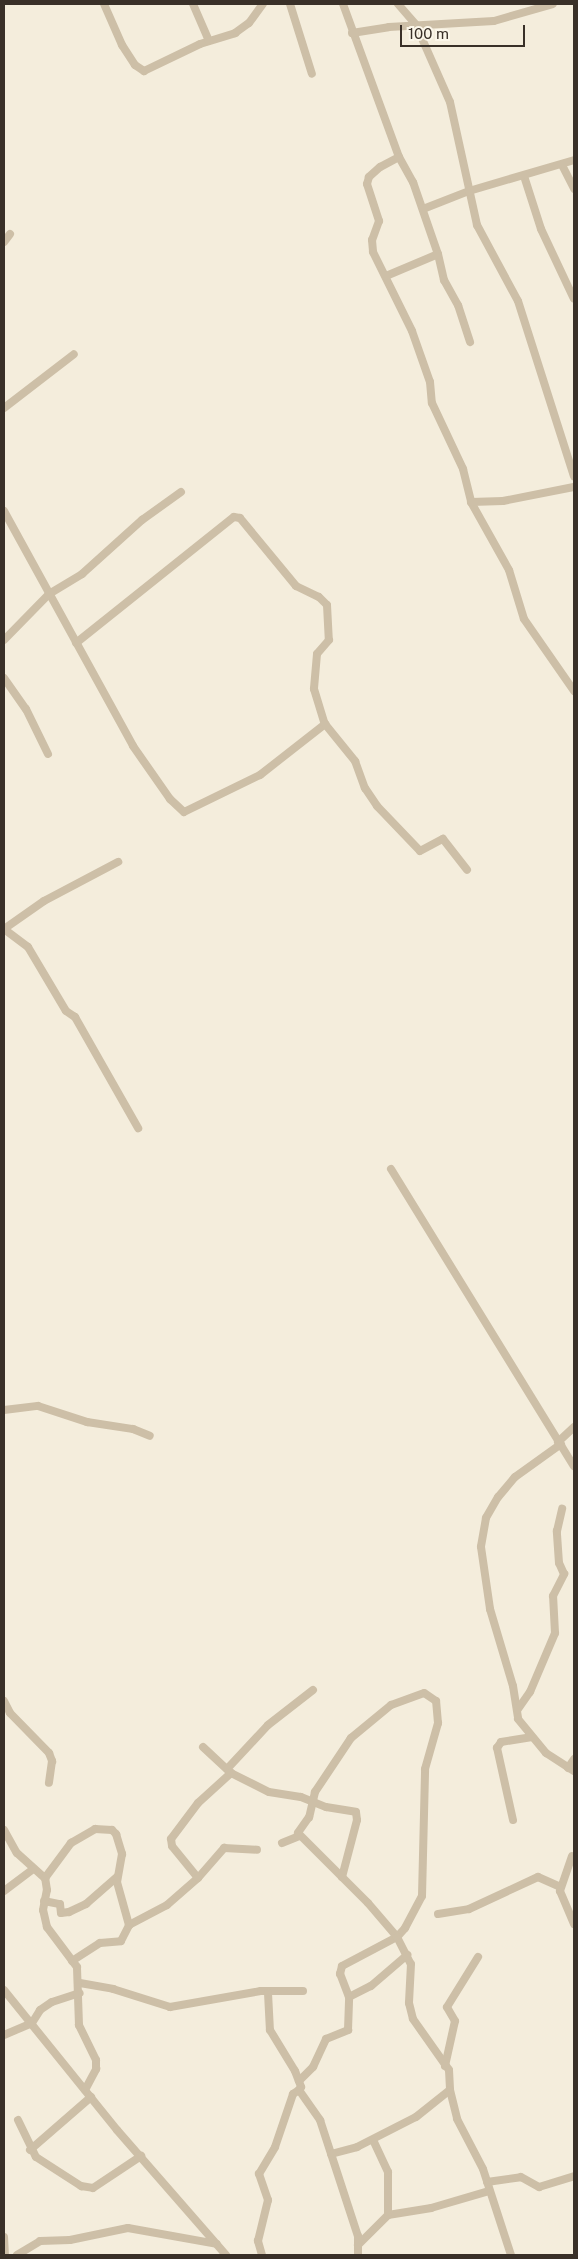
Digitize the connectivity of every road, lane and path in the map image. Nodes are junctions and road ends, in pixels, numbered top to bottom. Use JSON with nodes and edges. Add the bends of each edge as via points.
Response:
{"nodes":[{"id":1,"x":104,"y":4,"type":"edge"},
{"id":2,"x":193,"y":4,"type":"edge"},
{"id":3,"x":263,"y":4,"type":"edge"},
{"id":4,"x":290,"y":4,"type":"edge"},
{"id":5,"x":343,"y":4,"type":"edge"},
{"id":6,"x":398,"y":4,"type":"edge"},
{"id":7,"x":553,"y":4,"type":"edge"},
{"id":8,"x":416,"y":26,"type":"junction"},
{"id":9,"x":352,"y":33,"type":"junction"},
{"id":10,"x":209,"y":40,"type":"junction"},
{"id":11,"x":312,"y":74,"type":"dead end"},
{"id":12,"x":399,"y":157,"type":"junction"},
{"id":13,"x":574,"y":160,"type":"edge"},
{"id":14,"x":562,"y":165,"type":"junction"},
{"id":15,"x":524,"y":176,"type":"junction"},
{"id":16,"x":574,"y":189,"type":"edge"},
{"id":17,"x":468,"y":191,"type":"junction"},
{"id":18,"x":423,"y":209,"type":"junction"},
{"id":19,"x":10,"y":234,"type":"dead end"},
{"id":20,"x":4,"y":242,"type":"edge"},
{"id":21,"x":438,"y":254,"type":"junction"},
{"id":22,"x":386,"y":276,"type":"junction"},
{"id":23,"x":574,"y":299,"type":"edge"},
{"id":24,"x":470,"y":342,"type":"dead end"},
{"id":25,"x":74,"y":354,"type":"dead end"},
{"id":26,"x":4,"y":408,"type":"edge"},
{"id":27,"x":574,"y":476,"type":"edge"},
{"id":28,"x":574,"y":487,"type":"edge"},
{"id":29,"x":182,"y":492,"type":"dead end"},
{"id":30,"x":471,"y":502,"type":"junction"},
{"id":31,"x":4,"y":511,"type":"edge"},
{"id":32,"x":49,"y":594,"type":"junction"},
{"id":33,"x":4,"y":640,"type":"edge"},
{"id":34,"x":76,"y":643,"type":"junction"},
{"id":35,"x":4,"y":678,"type":"edge"},
{"id":36,"x":574,"y":691,"type":"edge"},
{"id":37,"x":325,"y":724,"type":"junction"},
{"id":38,"x":48,"y":754,"type":"dead end"},
{"id":39,"x":118,"y":862,"type":"dead end"},
{"id":40,"x":467,"y":870,"type":"dead end"},
{"id":41,"x":4,"y":929,"type":"edge"},
{"id":42,"x":138,"y":1128,"type":"dead end"},
{"id":43,"x":391,"y":1169,"type":"dead end"},
{"id":44,"x":4,"y":1410,"type":"edge"},
{"id":45,"x":574,"y":1427,"type":"edge"},
{"id":46,"x":150,"y":1436,"type":"dead end"},
{"id":47,"x":560,"y":1443,"type":"junction"},
{"id":48,"x":574,"y":1466,"type":"edge"},
{"id":49,"x":562,"y":1508,"type":"dead end"},
{"id":50,"x":313,"y":1690,"type":"dead end"},
{"id":51,"x":4,"y":1701,"type":"edge"},
{"id":52,"x":518,"y":1708,"type":"junction"},
{"id":53,"x":531,"y":1737,"type":"junction"},
{"id":54,"x":203,"y":1746,"type":"dead end"},
{"id":55,"x":574,"y":1758,"type":"edge"},
{"id":56,"x":571,"y":1769,"type":"edge"},
{"id":57,"x":229,"y":1771,"type":"junction"},
{"id":58,"x":49,"y":1783,"type":"dead end"},
{"id":59,"x":314,"y":1800,"type":"junction"},
{"id":60,"x":513,"y":1820,"type":"dead end"},
{"id":61,"x":4,"y":1830,"type":"edge"},
{"id":62,"x":299,"y":1836,"type":"junction"},
{"id":63,"x":282,"y":1842,"type":"dead end"},
{"id":64,"x":257,"y":1850,"type":"dead end"},
{"id":65,"x":572,"y":1856,"type":"dead end"},
{"id":66,"x":33,"y":1869,"type":"junction"},
{"id":67,"x":117,"y":1877,"type":"junction"},
{"id":68,"x":342,"y":1877,"type":"junction"},
{"id":69,"x":45,"y":1878,"type":"junction"},
{"id":70,"x":198,"y":1878,"type":"junction"},
{"id":71,"x":560,"y":1887,"type":"junction"},
{"id":72,"x":4,"y":1891,"type":"edge"},
{"id":73,"x":44,"y":1901,"type":"junction"},
{"id":74,"x":438,"y":1914,"type":"dead end"},
{"id":75,"x":574,"y":1924,"type":"edge"},
{"id":76,"x":130,"y":1926,"type":"junction"},
{"id":77,"x":397,"y":1937,"type":"junction"},
{"id":78,"x":407,"y":1955,"type":"junction"},
{"id":79,"x":478,"y":1957,"type":"dead end"},
{"id":80,"x":72,"y":1961,"type":"junction"},
{"id":81,"x":80,"y":1983,"type":"junction"},
{"id":82,"x":4,"y":1990,"type":"edge"},
{"id":83,"x":303,"y":1991,"type":"dead end"},
{"id":84,"x":268,"y":1992,"type":"junction"},
{"id":85,"x":80,"y":1993,"type":"junction"},
{"id":86,"x":349,"y":1997,"type":"junction"},
{"id":87,"x":32,"y":2023,"type":"junction"},
{"id":88,"x":4,"y":2035,"type":"edge"},
{"id":89,"x":445,"y":2066,"type":"junction"},
{"id":90,"x":299,"y":2081,"type":"junction"},
{"id":91,"x":85,"y":2090,"type":"junction"},
{"id":92,"x":299,"y":2090,"type":"junction"},
{"id":93,"x":450,"y":2090,"type":"junction"},
{"id":94,"x":91,"y":2097,"type":"junction"},
{"id":95,"x":18,"y":2120,"type":"dead end"},
{"id":96,"x":372,"y":2140,"type":"junction"},
{"id":97,"x":30,"y":2150,"type":"junction"},
{"id":98,"x":331,"y":2154,"type":"junction"},
{"id":99,"x":141,"y":2156,"type":"junction"},
{"id":100,"x":574,"y":2176,"type":"edge"},
{"id":101,"x":487,"y":2182,"type":"junction"},
{"id":102,"x":489,"y":2191,"type":"junction"},
{"id":103,"x":388,"y":2215,"type":"junction"},
{"id":104,"x":4,"y":2237,"type":"edge"},
{"id":105,"x":217,"y":2244,"type":"junction"},
{"id":106,"x":358,"y":2245,"type":"junction"},
{"id":107,"x":5,"y":2255,"type":"edge"},
{"id":108,"x":17,"y":2255,"type":"edge"},
{"id":109,"x":226,"y":2255,"type":"edge"},
{"id":110,"x":262,"y":2255,"type":"edge"},
{"id":111,"x":358,"y":2255,"type":"edge"},
{"id":112,"x":511,"y":2255,"type":"edge"}],
"edges":[{"from":1,"to":10,"type":"street","via":[[122,45],[141,70],[148,71]]},
{"from":2,"to":10,"type":"street"},
{"from":3,"to":10,"type":"street","via":[[244,28]]},
{"from":4,"to":11,"type":"street"},
{"from":5,"to":9,"type":"street"},
{"from":6,"to":8,"type":"street"},
{"from":7,"to":8,"type":"street","via":[[494,21]]},
{"from":8,"to":9,"type":"street"},
{"from":8,"to":17,"type":"street","via":[[450,102]]},
{"from":9,"to":12,"type":"street"},
{"from":12,"to":18,"type":"street"},
{"from":12,"to":22,"type":"street","via":[[373,172],[367,184],[379,216],[372,245]]},
{"from":13,"to":14,"type":"street"},
{"from":14,"to":15,"type":"street"},
{"from":14,"to":16,"type":"street"},
{"from":15,"to":17,"type":"street"},
{"from":15,"to":23,"type":"street","via":[[541,229]]},
{"from":17,"to":18,"type":"street"},
{"from":17,"to":27,"type":"street","via":[[477,226],[518,301]]},
{"from":18,"to":21,"type":"street"},
{"from":19,"to":20,"type":"street"},
{"from":21,"to":22,"type":"street"},
{"from":21,"to":24,"type":"street","via":[[444,280],[458,304]]},
{"from":22,"to":30,"type":"street","via":[[412,331],[430,382],[432,403],[462,469]]},
{"from":25,"to":26,"type":"street"},
{"from":28,"to":30,"type":"street","via":[[503,502]]},
{"from":29,"to":32,"type":"street","via":[[142,520],[82,574]]},
{"from":30,"to":36,"type":"street","via":[[510,570],[524,619]]},
{"from":31,"to":32,"type":"street"},
{"from":32,"to":33,"type":"street"},
{"from":32,"to":34,"type":"street"},
{"from":34,"to":37,"type":"street","via":[[152,776],[184,812],[260,775]]},
{"from":34,"to":37,"type":"street","via":[[237,516],[296,586],[319,597],[327,605],[329,640],[317,654],[314,690]]},
{"from":35,"to":38,"type":"street","via":[[26,709]]},
{"from":37,"to":40,"type":"street","via":[[355,761],[365,788],[377,806],[420,851],[443,839]]},
{"from":39,"to":41,"type":"street","via":[[44,900]]},
{"from":41,"to":42,"type":"street","via":[[28,947],[66,1011],[75,1017]]},
{"from":43,"to":47,"type":"street"},
{"from":44,"to":46,"type":"street","via":[[38,1406],[87,1422],[133,1429]]},
{"from":45,"to":47,"type":"street"},
{"from":47,"to":48,"type":"street"},
{"from":47,"to":52,"type":"street","via":[[515,1477],[491,1507],[482,1533],[482,1568]]},
{"from":49,"to":52,"type":"street","via":[[557,1531],[559,1563],[564,1574],[553,1596],[555,1633],[530,1692]]},
{"from":50,"to":57,"type":"street","via":[[268,1725]]},
{"from":51,"to":58,"type":"street","via":[[10,1713],[49,1753],[52,1761]]},
{"from":52,"to":53,"type":"street","via":[[518,1719]]},
{"from":53,"to":56,"type":"street","via":[[546,1753]]},
{"from":53,"to":60,"type":"street","via":[[501,1742],[497,1748]]},
{"from":54,"to":57,"type":"street"},
{"from":55,"to":56,"type":"street"},
{"from":57,"to":59,"type":"street","via":[[269,1792]]},
{"from":57,"to":70,"type":"street","via":[[170,1839]]},
{"from":59,"to":62,"type":"street"},
{"from":59,"to":68,"type":"street","via":[[326,1807],[350,1809],[357,1814]]},
{"from":59,"to":77,"type":"street","via":[[315,1792],[343,1749],[368,1721],[410,1696],[424,1693],[434,1698],[438,1723],[425,1769],[425,1887],[405,1928]]},
{"from":61,"to":66,"type":"street","via":[[12,1847]]},
{"from":62,"to":63,"type":"street"},
{"from":62,"to":68,"type":"street"},
{"from":64,"to":70,"type":"street","via":[[224,1848]]},
{"from":65,"to":71,"type":"street"},
{"from":66,"to":69,"type":"street"},
{"from":66,"to":72,"type":"street"},
{"from":67,"to":69,"type":"street","via":[[122,1867],[122,1854],[116,1834],[97,1828],[71,1843]]},
{"from":67,"to":73,"type":"street","via":[[86,1904],[69,1912],[61,1913],[60,1904]]},
{"from":67,"to":76,"type":"street"},
{"from":68,"to":77,"type":"street"},
{"from":69,"to":73,"type":"street"},
{"from":70,"to":76,"type":"street","via":[[163,1909]]},
{"from":71,"to":74,"type":"street","via":[[538,1877],[469,1909]]},
{"from":71,"to":75,"type":"street"},
{"from":73,"to":80,"type":"street","via":[[47,1927]]},
{"from":76,"to":80,"type":"street","via":[[121,1941],[100,1943]]},
{"from":77,"to":78,"type":"street"},
{"from":77,"to":86,"type":"street","via":[[342,1966],[340,1974]]},
{"from":78,"to":86,"type":"street","via":[[371,1986]]},
{"from":78,"to":89,"type":"street","via":[[412,1964],[409,2003],[413,2018]]},
{"from":79,"to":89,"type":"street","via":[[447,2007],[455,2021]]},
{"from":80,"to":81,"type":"street","via":[[77,1967]]},
{"from":81,"to":84,"type":"street","via":[[113,1989],[170,2007]]},
{"from":81,"to":85,"type":"street"},
{"from":82,"to":87,"type":"street"},
{"from":83,"to":84,"type":"street"},
{"from":84,"to":90,"type":"street","via":[[270,2030]]},
{"from":85,"to":87,"type":"street","via":[[40,2010]]},
{"from":85,"to":91,"type":"street","via":[[77,2008],[79,2025],[96,2060],[96,2068]]},
{"from":86,"to":90,"type":"street","via":[[348,2031],[326,2039],[313,2067]]},
{"from":87,"to":88,"type":"street"},
{"from":87,"to":91,"type":"street"},
{"from":89,"to":93,"type":"street","via":[[452,2076]]},
{"from":90,"to":92,"type":"street"},
{"from":91,"to":94,"type":"street"},
{"from":92,"to":98,"type":"street","via":[[318,2114]]},
{"from":92,"to":110,"type":"street","via":[[293,2094],[275,2147],[259,2174],[268,2200],[258,2241]]},
{"from":93,"to":96,"type":"street","via":[[422,2114]]},
{"from":93,"to":101,"type":"street","via":[[462,2131]]},
{"from":94,"to":97,"type":"street"},
{"from":94,"to":99,"type":"street"},
{"from":95,"to":97,"type":"street"},
{"from":96,"to":98,"type":"street"},
{"from":96,"to":103,"type":"street","via":[[388,2172]]},
{"from":97,"to":99,"type":"street","via":[[62,2176],[93,2188]]},
{"from":98,"to":106,"type":"street","via":[[358,2236]]},
{"from":99,"to":105,"type":"street"},
{"from":100,"to":101,"type":"street","via":[[539,2187],[520,2177]]},
{"from":101,"to":102,"type":"street"},
{"from":102,"to":103,"type":"street","via":[[431,2208]]},
{"from":102,"to":112,"type":"street"},
{"from":103,"to":106,"type":"street"},
{"from":104,"to":107,"type":"street"},
{"from":105,"to":108,"type":"street","via":[[128,2228],[70,2240],[40,2241]]},
{"from":105,"to":109,"type":"street"},
{"from":106,"to":111,"type":"street"}]}
